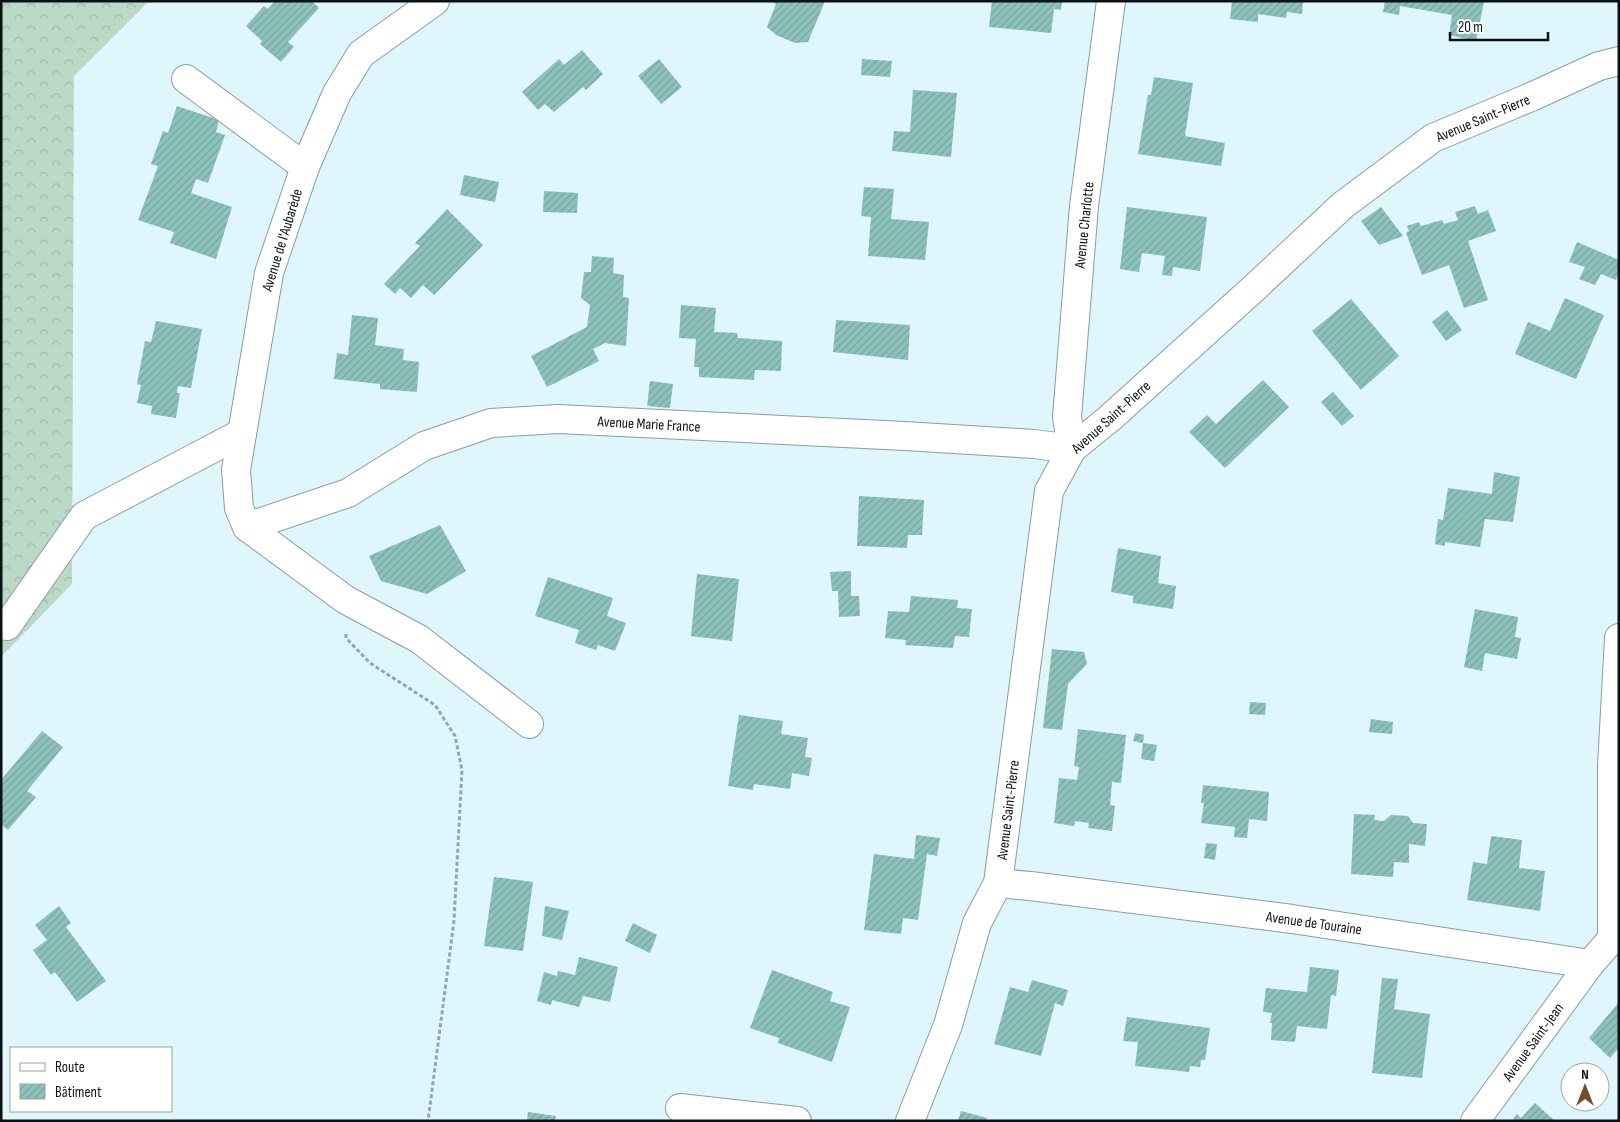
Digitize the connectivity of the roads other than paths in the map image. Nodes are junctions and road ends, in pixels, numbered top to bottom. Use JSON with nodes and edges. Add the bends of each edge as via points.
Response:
{"nodes":[{"id":1,"x":435,"y":1,"type":"edge"},
{"id":2,"x":1111,"y":1,"type":"edge"},
{"id":3,"x":1619,"y":61,"type":"edge"},
{"id":4,"x":186,"y":79,"type":"dead end"},
{"id":5,"x":305,"y":167,"type":"junction"},
{"id":6,"x":242,"y":433,"type":"junction"},
{"id":7,"x":1072,"y":449,"type":"junction"},
{"id":8,"x":247,"y":527,"type":"junction"},
{"id":9,"x":7,"y":626,"type":"dead end"},
{"id":10,"x":1619,"y":638,"type":"edge"},
{"id":11,"x":528,"y":724,"type":"dead end"},
{"id":12,"x":998,"y":884,"type":"junction"},
{"id":13,"x":1615,"y":939,"type":"edge"},
{"id":14,"x":1590,"y":964,"type":"junction"},
{"id":15,"x":680,"y":1108,"type":"dead end"},
{"id":16,"x":798,"y":1121,"type":"edge"},
{"id":17,"x":910,"y":1121,"type":"edge"},
{"id":18,"x":1475,"y":1121,"type":"edge"}],
"edges":[{"from":1,"to":5,"type":"street","name":"Avenue de l'Aubarède","via":[[361,54],[337,93]]},
{"from":2,"to":7,"type":"street","name":"Avenue Charlotte","via":[[1084,206],[1067,417]]},
{"from":3,"to":7,"type":"street","name":"Avenue Saint-Pierre","via":[[1598,66],[1433,138],[1344,205],[1124,406]]},
{"from":4,"to":5,"type":"street"},
{"from":5,"to":6,"type":"street","name":"Avenue de l'Aubarède","via":[[269,273]]},
{"from":6,"to":8,"type":"street","name":"Avenue de l'Aubarède","via":[[236,470],[239,508]]},
{"from":6,"to":9,"type":"street","via":[[84,516]]},
{"from":7,"to":8,"type":"street","name":"Avenue Marie France","via":[[905,436],[568,420],[491,423],[424,446],[348,492]]},
{"from":7,"to":12,"type":"street","name":"Avenue Saint-Pierre","via":[[1048,492]]},
{"from":8,"to":11,"type":"street","via":[[346,600],[418,640]]},
{"from":10,"to":13,"type":"street","via":[[1612,766]]},
{"from":12,"to":14,"type":"street","name":"Avenue de Touraine","via":[[1292,919]]},
{"from":12,"to":17,"type":"street","name":"Avenue Saint-Pierre","via":[[977,922],[948,1025]]},
{"from":13,"to":14,"type":"street"},
{"from":14,"to":18,"type":"street","name":"Avenue Saint-Jean"},
{"from":15,"to":16,"type":"street"}]}
